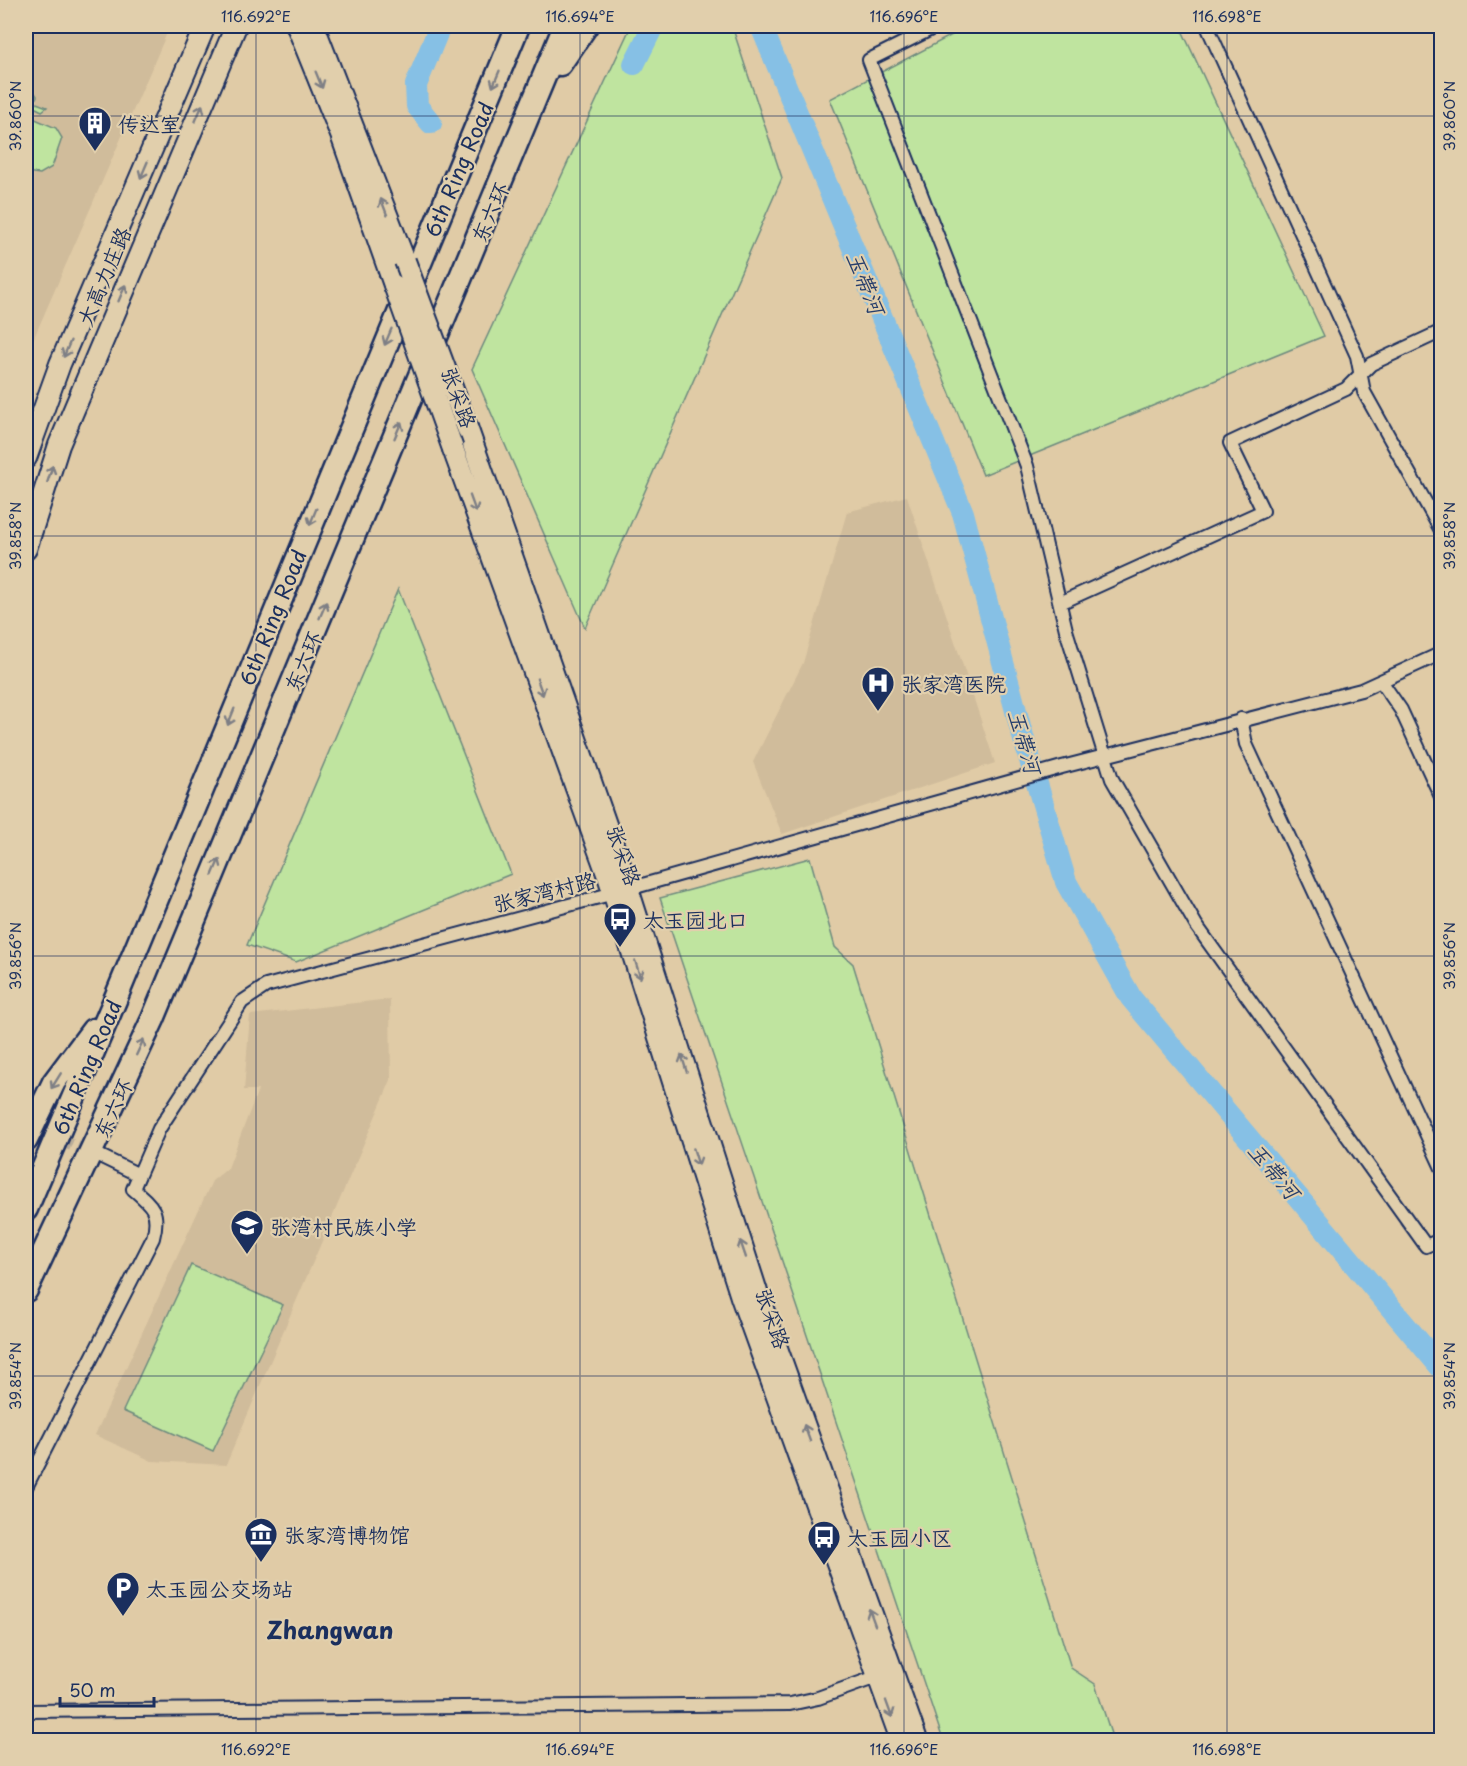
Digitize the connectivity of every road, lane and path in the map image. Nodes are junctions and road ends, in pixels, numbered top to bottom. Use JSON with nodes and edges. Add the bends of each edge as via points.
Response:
{"nodes":[{"id":1,"x":205,"y":26,"type":"edge"},
{"id":2,"x":236,"y":26,"type":"edge"},
{"id":3,"x":297,"y":26,"type":"edge"},
{"id":4,"x":314,"y":26,"type":"edge"},
{"id":5,"x":518,"y":26,"type":"edge"},
{"id":6,"x":565,"y":26,"type":"edge"},
{"id":7,"x":586,"y":26,"type":"edge"},
{"id":8,"x":937,"y":26,"type":"edge"},
{"id":9,"x":1208,"y":26,"type":"edge"},
{"id":10,"x":537,"y":97,"type":"junction"},
{"id":11,"x":1442,"y":331,"type":"edge"},
{"id":12,"x":1360,"y":375,"type":"junction"},
{"id":13,"x":26,"y":458,"type":"edge"},
{"id":14,"x":1442,"y":532,"type":"edge"},
{"id":15,"x":26,"y":549,"type":"edge"},
{"id":16,"x":1060,"y":603,"type":"junction"},
{"id":17,"x":1442,"y":653,"type":"edge"},
{"id":18,"x":1381,"y":681,"type":"junction"},
{"id":19,"x":1241,"y":719,"type":"junction"},
{"id":20,"x":1103,"y":756,"type":"junction"},
{"id":21,"x":1442,"y":799,"type":"edge"},
{"id":22,"x":621,"y":891,"type":"junction"},
{"id":23,"x":115,"y":1000,"type":"junction"},
{"id":24,"x":26,"y":1140,"type":"edge"},
{"id":25,"x":100,"y":1156,"type":"tunnel mouth"},
{"id":26,"x":1442,"y":1168,"type":"edge"},
{"id":27,"x":138,"y":1175,"type":"junction"},
{"id":28,"x":78,"y":1182,"type":"junction"},
{"id":29,"x":26,"y":1209,"type":"edge"},
{"id":30,"x":1442,"y":1239,"type":"edge"},
{"id":31,"x":26,"y":1290,"type":"edge"},
{"id":32,"x":26,"y":1307,"type":"edge"},
{"id":33,"x":26,"y":1487,"type":"edge"},
{"id":34,"x":885,"y":1674,"type":"junction"},
{"id":35,"x":26,"y":1711,"type":"edge"},
{"id":36,"x":900,"y":1740,"type":"edge"},
{"id":37,"x":917,"y":1740,"type":"edge"}],
"edges":[{"from":1,"to":13,"type":"main road","name":"大高力庄路","one_way":true,"via":[[60,364]]},
{"from":15,"to":2,"type":"main road","name":"大高力庄路","one_way":true,"via":[[59,445]]},
{"from":3,"to":22,"type":"main road","name":"张采路","one_way":true,"bridge":true},
{"from":22,"to":4,"type":"main road","name":"张采路","one_way":true,"bridge":true,"via":[[468,430]]},
{"from":5,"to":23,"type":"highway","name":"6th Ring Road","one_way":true},
{"from":6,"to":10,"type":"highway","name":"东六环"},
{"from":7,"to":10,"type":"highway"},
{"from":8,"to":16,"type":"street","via":[[869,60],[1027,466]]},
{"from":9,"to":12,"type":"street","via":[[1357,356]]},
{"from":28,"to":10,"type":"highway","name":"东六环","one_way":true,"via":[[158,1008]]},
{"from":11,"to":12,"type":"street","via":[[1371,364]]},
{"from":12,"to":14,"type":"street","via":[[1364,392]]},
{"from":12,"to":16,"type":"street","via":[[1347,389],[1230,444],[1263,511]]},
{"from":16,"to":20,"type":"street"},
{"from":17,"to":18,"type":"street","name":"张家湾村路"},
{"from":18,"to":19,"type":"street","name":"张家湾村路","via":[[1361,690]]},
{"from":18,"to":21,"type":"street","via":[[1401,711]]},
{"from":19,"to":20,"type":"street","name":"张家湾村路"},
{"from":19,"to":26,"type":"street","via":[[1246,744]]},
{"from":20,"to":22,"type":"street","name":"张家湾村路"},
{"from":20,"to":30,"type":"street","via":[[1112,779],[1196,925],[1426,1246]]},
{"from":22,"to":27,"type":"street","name":"张家湾村路","via":[[266,986],[242,1002],[159,1129]]},
{"from":22,"to":34,"type":"main road","name":"张采路","via":[[741,1297]]},
{"from":23,"to":24,"type":"highway","one_way":true,"via":[[54,1082]]},
{"from":23,"to":29,"type":"highway","name":"6th Ring Road"},
{"from":25,"to":27,"type":"street"},
{"from":27,"to":33,"type":"street","via":[[133,1190],[151,1204],[158,1222],[153,1238]]},
{"from":28,"to":31,"type":"highway","name":"东六环"},
{"from":28,"to":32,"type":"highway"},
{"from":34,"to":35,"type":"street","via":[[790,1704]]},
{"from":34,"to":36,"type":"main road","name":"张采路","one_way":true},
{"from":34,"to":37,"type":"main road","name":"张采路"}]}
